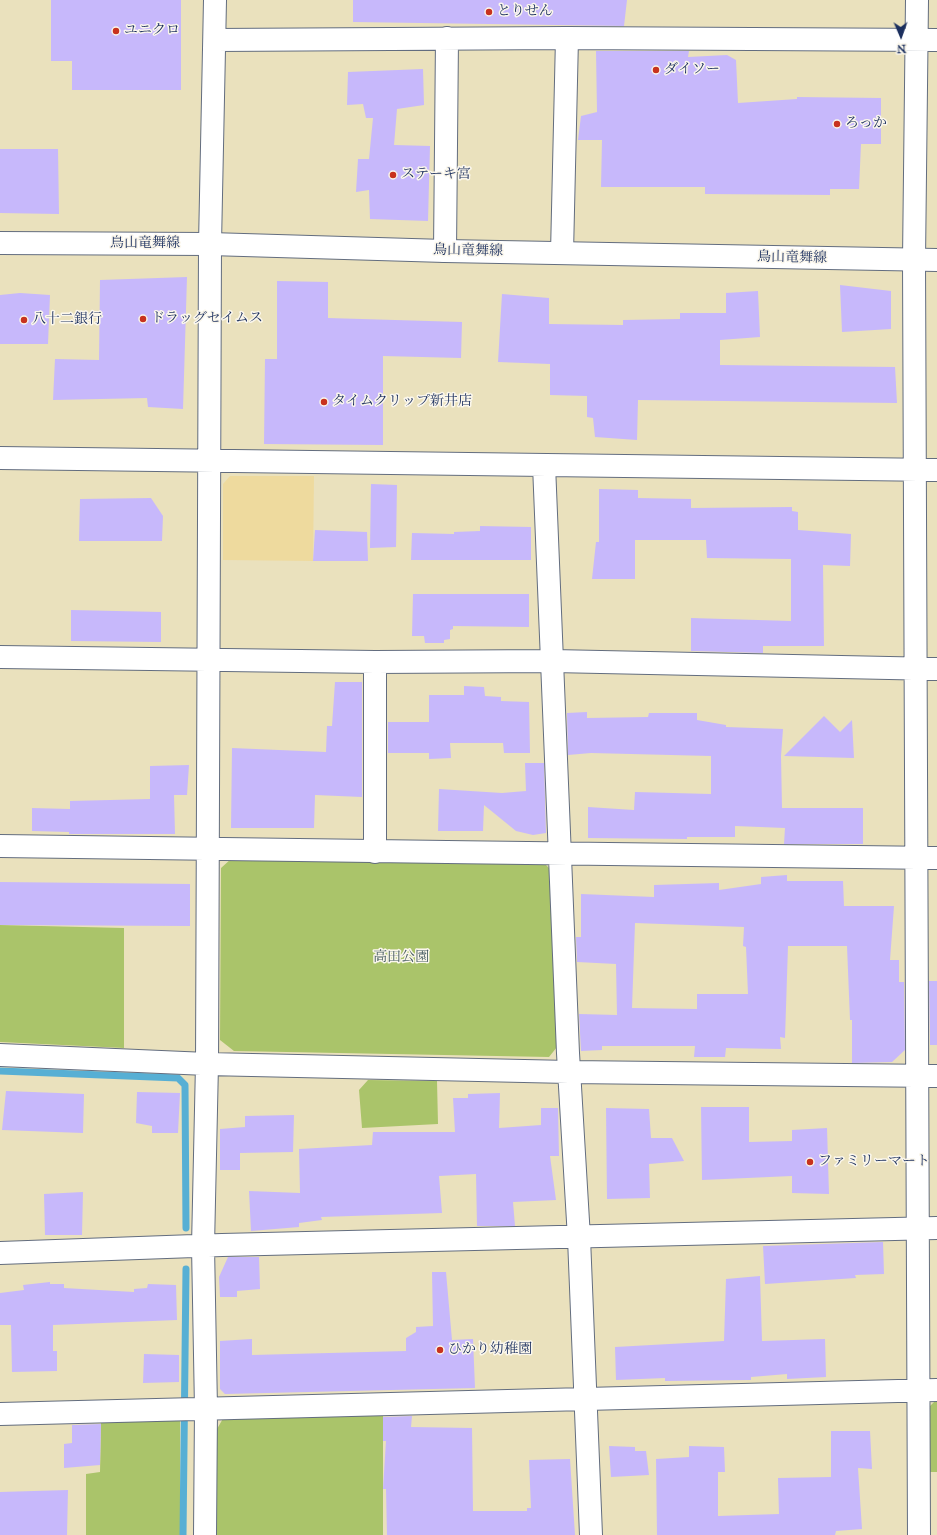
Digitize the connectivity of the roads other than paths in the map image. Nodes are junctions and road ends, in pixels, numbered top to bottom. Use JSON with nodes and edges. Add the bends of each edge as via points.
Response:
{"nodes":[{"id":1,"x":215,"y":0,"type":"edge"},
{"id":2,"x":917,"y":0,"type":"edge"},
{"id":3,"x":447,"y":38,"type":"junction"},
{"id":4,"x":567,"y":38,"type":"junction"},
{"id":5,"x":215,"y":40,"type":"junction"},
{"id":6,"x":927,"y":40,"type":"edge"},
{"id":7,"x":0,"y":243,"type":"edge"},
{"id":8,"x":210,"y":244,"type":"junction"},
{"id":9,"x":445,"y":251,"type":"junction"},
{"id":10,"x":562,"y":254,"type":"junction"},
{"id":11,"x":914,"y":260,"type":"junction"},
{"id":12,"x":937,"y":260,"type":"edge"},
{"id":13,"x":0,"y":458,"type":"edge"},
{"id":14,"x":210,"y":462,"type":"junction"},
{"id":15,"x":544,"y":465,"type":"junction"},
{"id":16,"x":915,"y":470,"type":"junction"},
{"id":17,"x":937,"y":470,"type":"edge"},
{"id":18,"x":0,"y":657,"type":"edge"},
{"id":19,"x":208,"y":659,"type":"junction"},
{"id":20,"x":375,"y":662,"type":"junction"},
{"id":21,"x":553,"y":662,"type":"junction"},
{"id":22,"x":916,"y":669,"type":"junction"},
{"id":23,"x":937,"y":670,"type":"edge"},
{"id":24,"x":0,"y":846,"type":"edge"},
{"id":25,"x":207,"y":848,"type":"junction"},
{"id":26,"x":375,"y":852,"type":"junction"},
{"id":27,"x":561,"y":852,"type":"junction"},
{"id":28,"x":927,"y":858,"type":"edge"},
{"id":29,"x":0,"y":1055,"type":"edge"},
{"id":30,"x":207,"y":1064,"type":"junction"},
{"id":31,"x":569,"y":1072,"type":"junction"},
{"id":32,"x":927,"y":1076,"type":"edge"},
{"id":33,"x":928,"y":1228,"type":"edge"},
{"id":34,"x":579,"y":1238,"type":"junction"},
{"id":35,"x":203,"y":1246,"type":"junction"},
{"id":36,"x":0,"y":1253,"type":"edge"},
{"id":37,"x":928,"y":1390,"type":"edge"},
{"id":38,"x":586,"y":1398,"type":"junction"},
{"id":39,"x":206,"y":1409,"type":"junction"},
{"id":40,"x":0,"y":1414,"type":"edge"},
{"id":41,"x":205,"y":1535,"type":"edge"},
{"id":42,"x":591,"y":1535,"type":"edge"},
{"id":43,"x":919,"y":1535,"type":"edge"}],
"edges":[{"from":1,"to":5,"type":"street"},
{"from":2,"to":6,"type":"street"},
{"from":3,"to":4,"type":"street"},
{"from":3,"to":5,"type":"street"},
{"from":3,"to":9,"type":"street"},
{"from":4,"to":6,"type":"street"},
{"from":4,"to":10,"type":"street"},
{"from":5,"to":8,"type":"street"},
{"from":6,"to":11,"type":"street"},
{"from":7,"to":8,"type":"street","name":"鳥山竜舞線"},
{"from":8,"to":9,"type":"street","name":"鳥山竜舞線"},
{"from":8,"to":14,"type":"street"},
{"from":9,"to":10,"type":"street","name":"鳥山竜舞線"},
{"from":10,"to":11,"type":"street","name":"鳥山竜舞線"},
{"from":11,"to":12,"type":"street","name":"鳥山竜舞線"},
{"from":11,"to":16,"type":"street"},
{"from":13,"to":14,"type":"street"},
{"from":14,"to":15,"type":"street"},
{"from":14,"to":19,"type":"street"},
{"from":15,"to":16,"type":"street"},
{"from":15,"to":21,"type":"street"},
{"from":16,"to":17,"type":"street"},
{"from":16,"to":22,"type":"street"},
{"from":18,"to":19,"type":"street"},
{"from":19,"to":20,"type":"street"},
{"from":19,"to":25,"type":"street"},
{"from":20,"to":21,"type":"street"},
{"from":20,"to":26,"type":"street"},
{"from":21,"to":22,"type":"street"},
{"from":21,"to":27,"type":"street"},
{"from":22,"to":23,"type":"street"},
{"from":22,"to":28,"type":"street"},
{"from":24,"to":25,"type":"street"},
{"from":25,"to":26,"type":"street"},
{"from":25,"to":30,"type":"street"},
{"from":26,"to":27,"type":"street"},
{"from":27,"to":28,"type":"street"},
{"from":27,"to":31,"type":"street"},
{"from":28,"to":32,"type":"street"},
{"from":29,"to":30,"type":"street"},
{"from":30,"to":31,"type":"street"},
{"from":30,"to":35,"type":"street"},
{"from":31,"to":32,"type":"street"},
{"from":31,"to":34,"type":"street"},
{"from":32,"to":33,"type":"street"},
{"from":33,"to":34,"type":"street"},
{"from":33,"to":37,"type":"street"},
{"from":34,"to":35,"type":"street"},
{"from":34,"to":38,"type":"street"},
{"from":35,"to":36,"type":"street"},
{"from":35,"to":39,"type":"street"},
{"from":37,"to":38,"type":"street"},
{"from":37,"to":43,"type":"street"},
{"from":38,"to":39,"type":"street"},
{"from":38,"to":42,"type":"street"},
{"from":39,"to":40,"type":"street"},
{"from":39,"to":41,"type":"street"}]}
